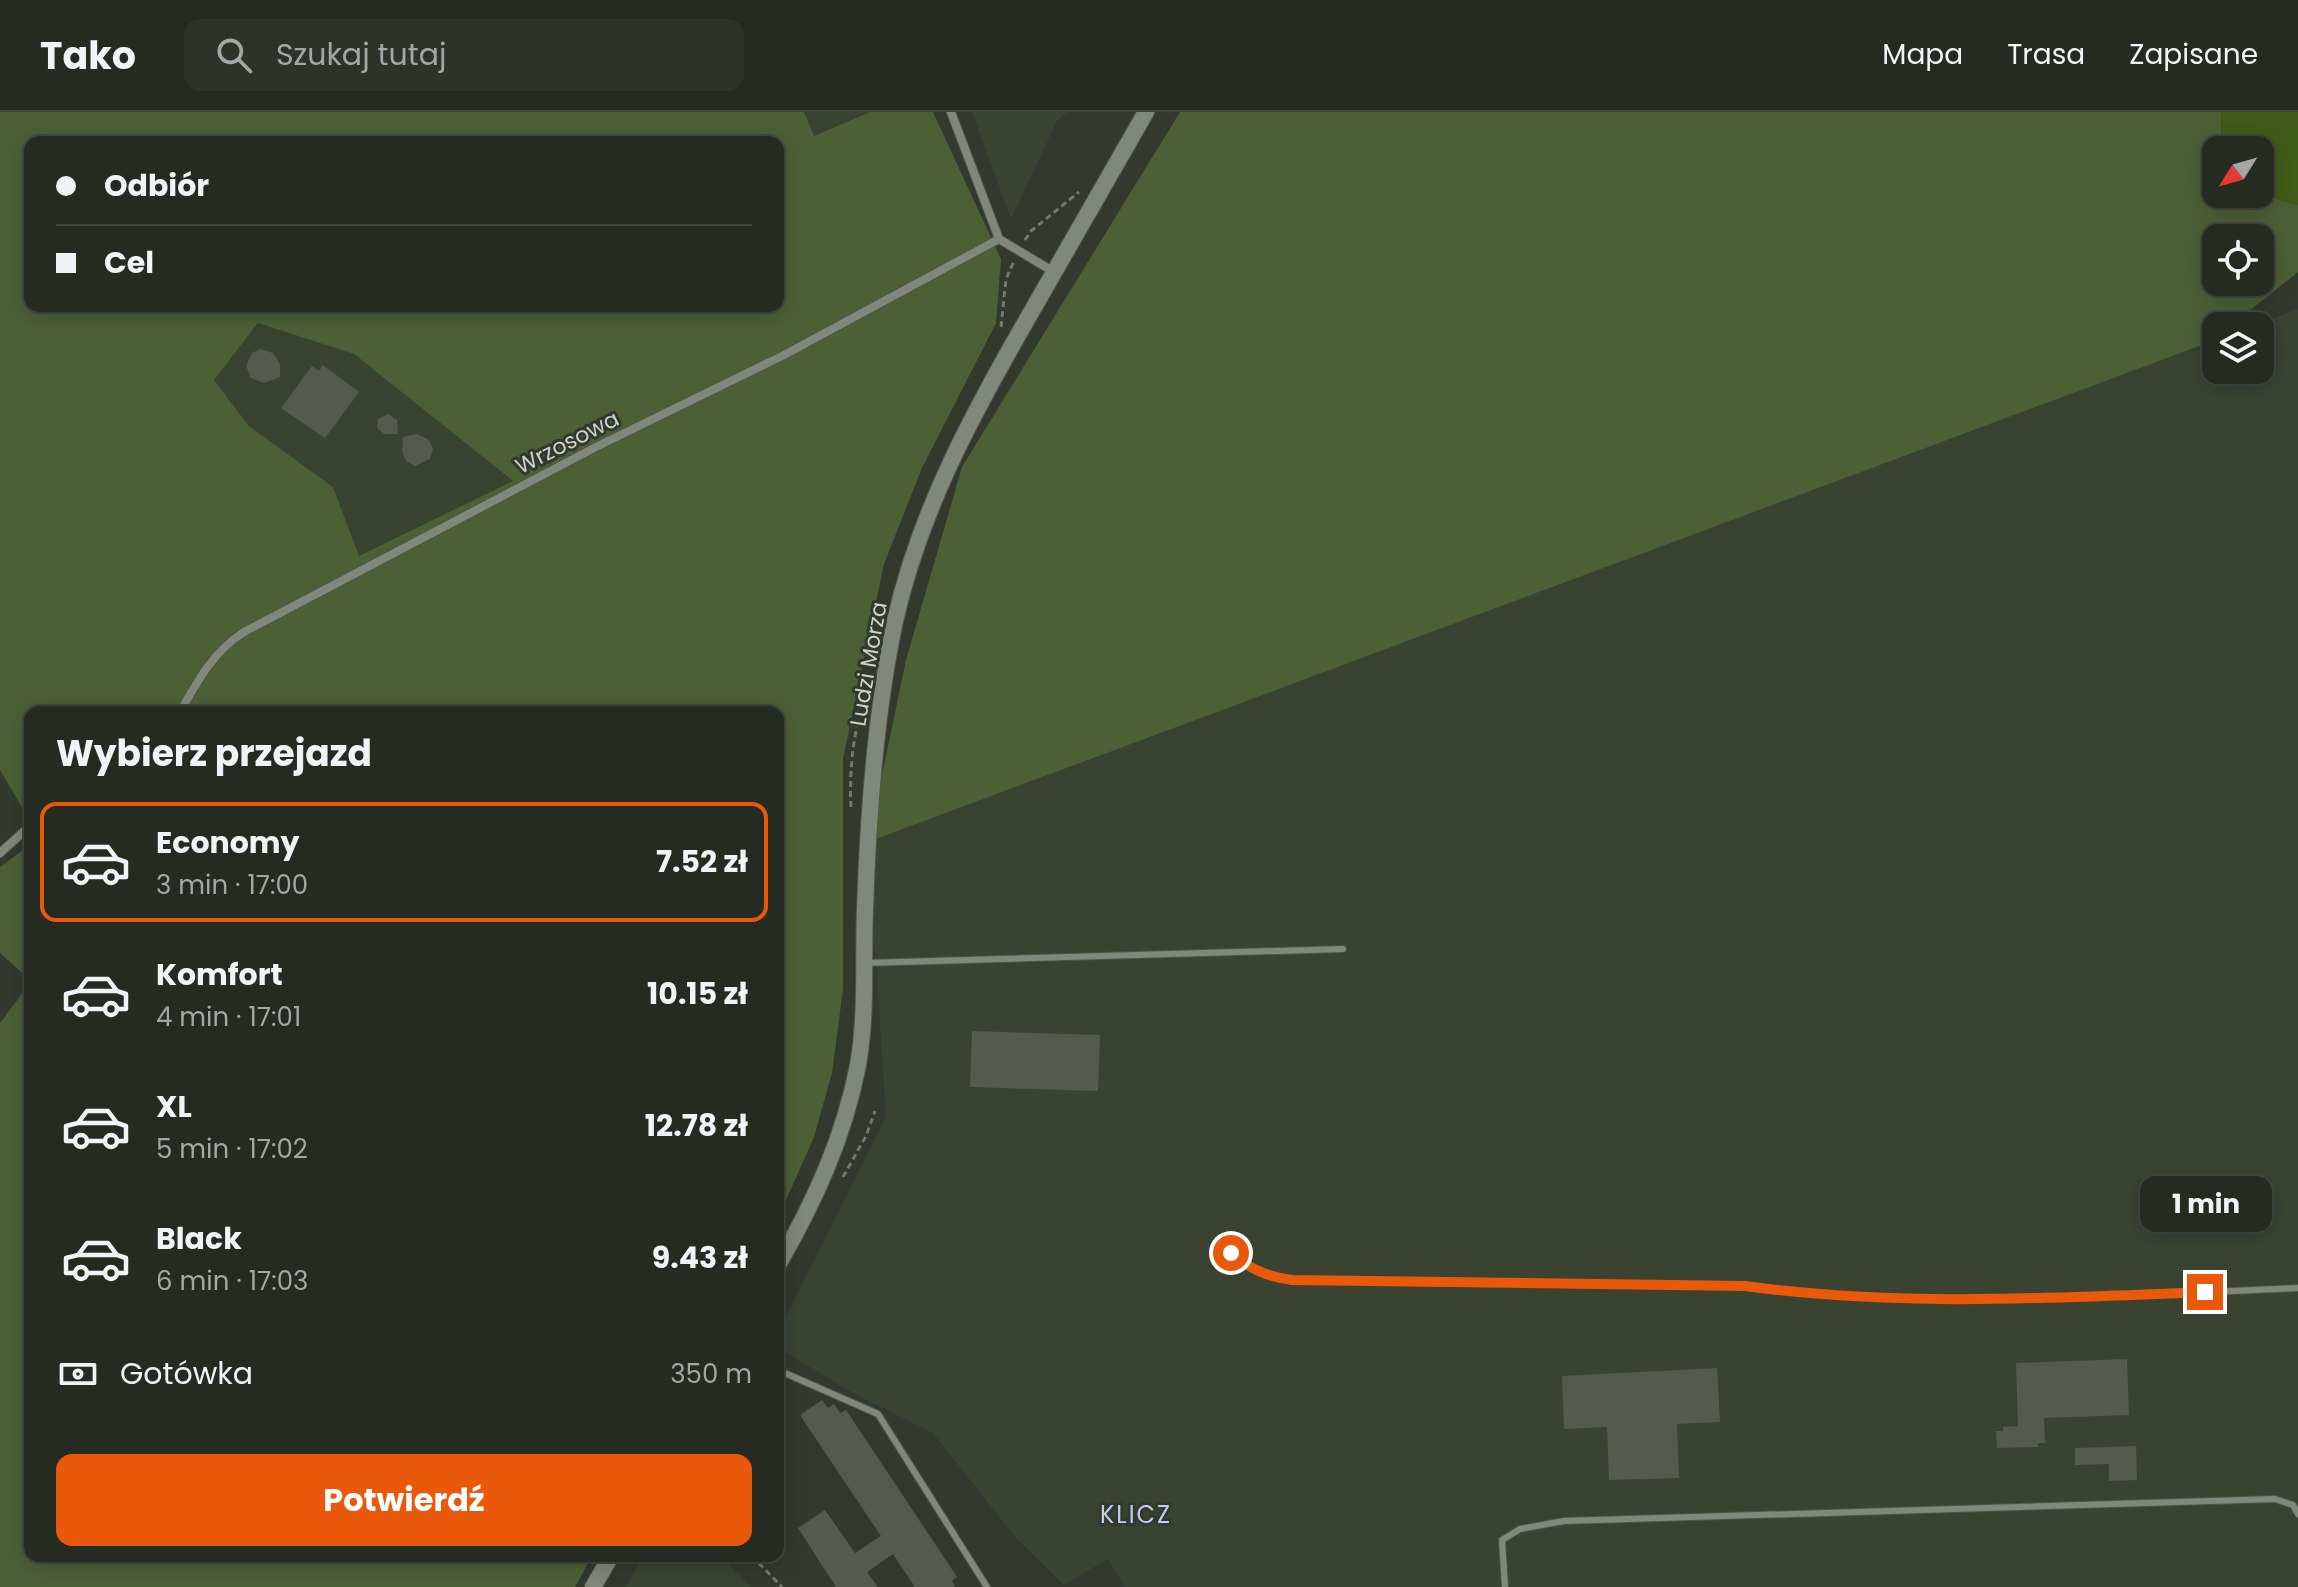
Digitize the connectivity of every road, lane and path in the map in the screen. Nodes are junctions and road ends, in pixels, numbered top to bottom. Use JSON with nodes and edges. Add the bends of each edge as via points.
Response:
{"nodes":[{"id":1,"x":951,"y":112,"type":"edge"},
{"id":2,"x":1146,"y":112,"type":"edge"},
{"id":3,"x":1087,"y":185,"type":"dead end"},
{"id":4,"x":999,"y":239,"type":"junction"},
{"id":5,"x":1018,"y":252,"type":"junction"},
{"id":6,"x":1054,"y":272,"type":"junction"},
{"id":7,"x":999,"y":331,"type":"dead end"},
{"id":8,"x":864,"y":696,"type":"dead end"},
{"id":9,"x":184,"y":706,"type":"edge"},
{"id":10,"x":852,"y":812,"type":"dead end"},
{"id":11,"x":24,"y":831,"type":"edge"},
{"id":12,"x":0,"y":853,"type":"edge"},
{"id":13,"x":1343,"y":949,"type":"dead end"},
{"id":14,"x":865,"y":963,"type":"junction"},
{"id":15,"x":875,"y":1111,"type":"dead end"},
{"id":16,"x":841,"y":1181,"type":"dead end"},
{"id":17,"x":784,"y":1253,"type":"edge"},
{"id":18,"x":1231,"y":1253,"type":"dead end"},
{"id":19,"x":2298,"y":1288,"type":"edge"},
{"id":20,"x":784,"y":1373,"type":"edge"},
{"id":21,"x":2298,"y":1514,"type":"edge"},
{"id":22,"x":608,"y":1562,"type":"edge"},
{"id":23,"x":758,"y":1562,"type":"edge"},
{"id":24,"x":593,"y":1587,"type":"edge"},
{"id":25,"x":782,"y":1587,"type":"edge"},
{"id":26,"x":987,"y":1587,"type":"edge"},
{"id":27,"x":1505,"y":1587,"type":"edge"}],
"edges":[{"from":1,"to":4,"type":"street"},
{"from":2,"to":6,"type":"street","name":"Ludzi Morza"},
{"from":3,"to":5,"type":"path","via":[[1031,231]]},
{"from":4,"to":5,"type":"street"},
{"from":4,"to":9,"type":"street","name":"Wrzosowa","via":[[244,632],[210,662]]},
{"from":5,"to":6,"type":"street"},
{"from":5,"to":7,"type":"path","via":[[1006,279]]},
{"from":6,"to":14,"type":"street","name":"Ludzi Morza","via":[[973,413],[908,572],[875,758]]},
{"from":8,"to":10,"type":"path","via":[[854,735]]},
{"from":11,"to":12,"type":"street"},
{"from":13,"to":14,"type":"lane"},
{"from":14,"to":17,"type":"street","name":"Ludzi Morza","via":[[858,1062],[844,1123],[828,1168]]},
{"from":15,"to":16,"type":"path"},
{"from":18,"to":19,"type":"lane","via":[[1247,1266],[1292,1280],[1745,1286],[1804,1294],[2028,1299]]},
{"from":20,"to":26,"type":"lane","via":[[878,1414]]},
{"from":21,"to":27,"type":"lane","via":[[2293,1505],[2275,1499],[1564,1521],[1520,1529],[1502,1540]]},
{"from":22,"to":24,"type":"street"},
{"from":23,"to":25,"type":"path"}]}
